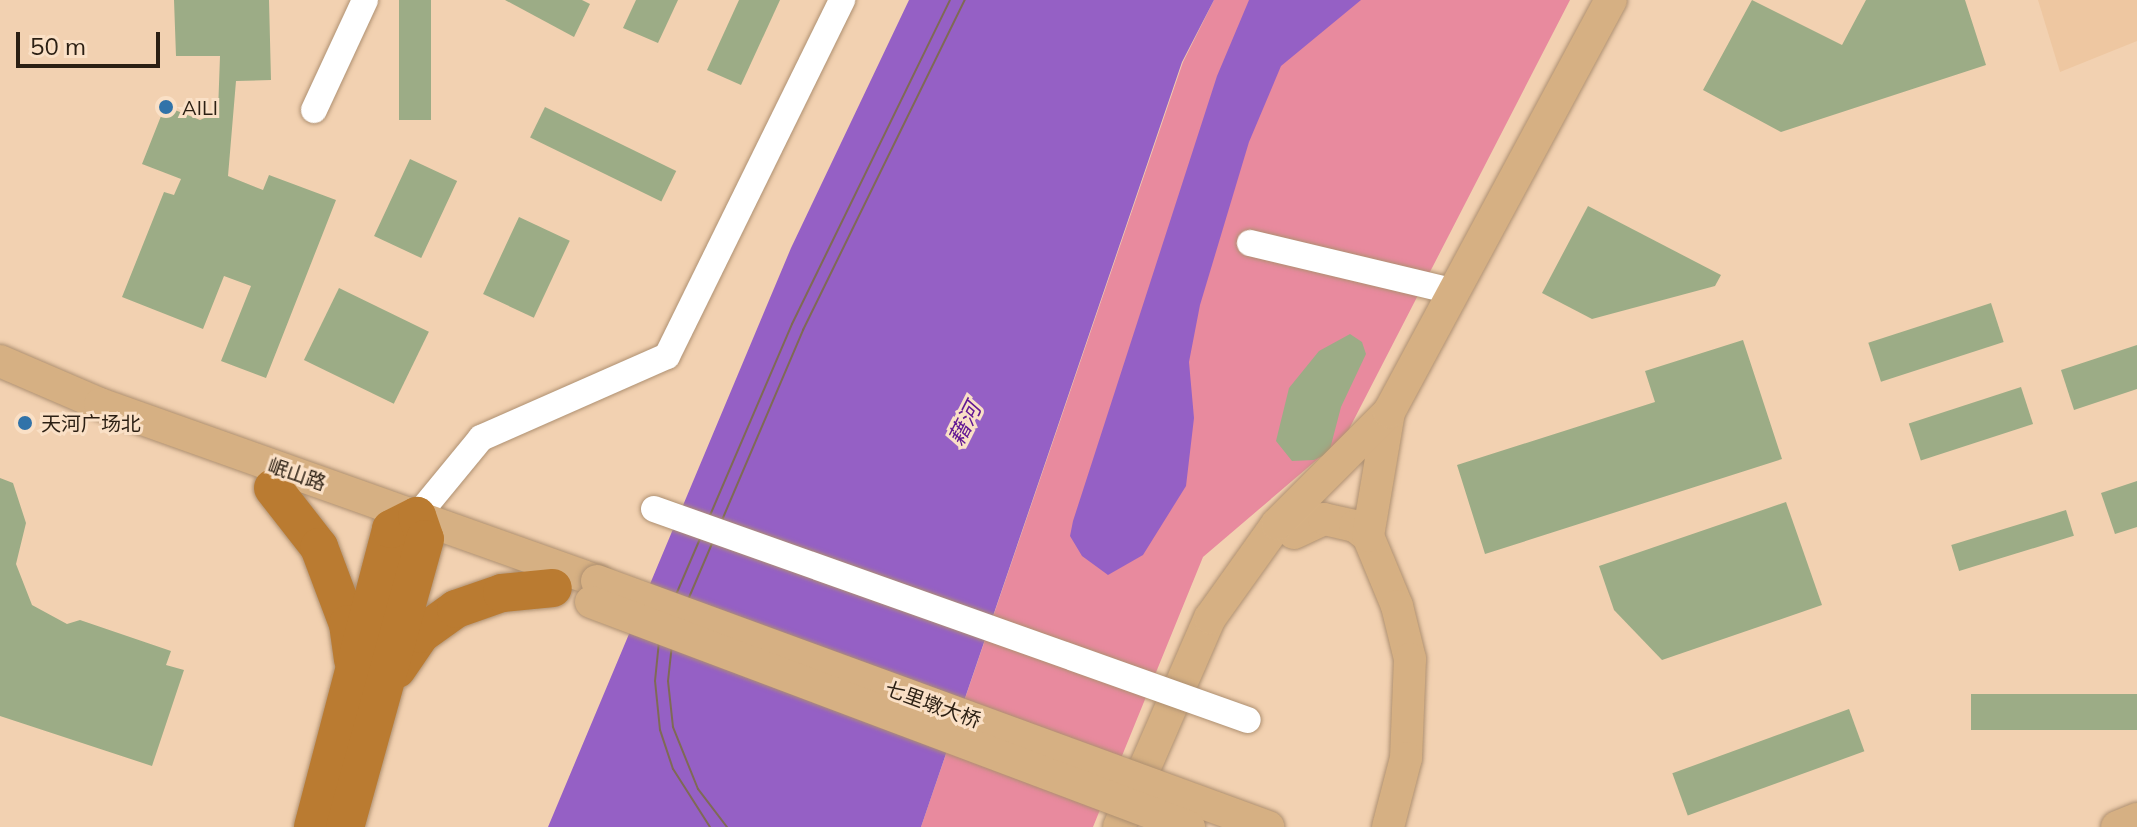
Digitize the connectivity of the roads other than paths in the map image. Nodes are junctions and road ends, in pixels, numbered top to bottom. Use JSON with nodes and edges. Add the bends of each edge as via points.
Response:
{"nodes":[{"id":1,"x":365,"y":0,"type":"edge"},
{"id":2,"x":842,"y":0,"type":"edge"},
{"id":3,"x":1611,"y":0,"type":"edge"},
{"id":4,"x":314,"y":110,"type":"dead end"},
{"id":5,"x":1250,"y":243,"type":"dead end"},
{"id":6,"x":1455,"y":292,"type":"junction"},
{"id":7,"x":0,"y":361,"type":"edge"},
{"id":8,"x":0,"y":384,"type":"edge"},
{"id":9,"x":1387,"y":425,"type":"junction"},
{"id":10,"x":273,"y":488,"type":"junction"},
{"id":11,"x":654,"y":509,"type":"dead end"},
{"id":12,"x":411,"y":528,"type":"junction"},
{"id":13,"x":1294,"y":533,"type":"junction"},
{"id":14,"x":1368,"y":536,"type":"junction"},
{"id":15,"x":553,"y":588,"type":"junction"},
{"id":16,"x":594,"y":592,"type":"junction"},
{"id":17,"x":371,"y":677,"type":"junction"},
{"id":18,"x":1248,"y":720,"type":"dead end"},
{"id":19,"x":2137,"y":819,"type":"edge"},
{"id":20,"x":313,"y":827,"type":"edge"},
{"id":21,"x":345,"y":827,"type":"edge"},
{"id":22,"x":1119,"y":827,"type":"edge"},
{"id":23,"x":1143,"y":827,"type":"edge"},
{"id":24,"x":1189,"y":827,"type":"edge"},
{"id":25,"x":1268,"y":827,"type":"edge"},
{"id":26,"x":1388,"y":827,"type":"edge"},
{"id":27,"x":2117,"y":827,"type":"edge"}],
"edges":[{"from":1,"to":4,"type":"street"},
{"from":2,"to":12,"type":"street","via":[[667,356],[481,438]]},
{"from":3,"to":6,"type":"main road"},
{"from":5,"to":6,"type":"street"},
{"from":6,"to":9,"type":"main road"},
{"from":7,"to":12,"type":"main road","name":"岷山路"},
{"from":8,"to":10,"type":"main road","name":"岷山路"},
{"from":9,"to":13,"type":"main road"},
{"from":9,"to":14,"type":"main road"},
{"from":9,"to":22,"type":"main road","via":[[1277,524],[1210,618]]},
{"from":10,"to":12,"type":"main road","name":"岷山路"},
{"from":10,"to":17,"type":"highway","via":[[319,547]]},
{"from":11,"to":18,"type":"street","bridge":true},
{"from":12,"to":15,"type":"main road","name":"岷山路"},
{"from":12,"to":16,"type":"main road","name":"岷山路"},
{"from":12,"to":17,"type":"highway"},
{"from":13,"to":14,"type":"main road","via":[[1308,523],[1340,520]]},
{"from":13,"to":23,"type":"main road","via":[[1230,628]]},
{"from":14,"to":26,"type":"main road","via":[[1397,606],[1410,659],[1406,758]]},
{"from":15,"to":16,"type":"main road","name":"岷山路"},
{"from":15,"to":17,"type":"highway","via":[[502,593],[456,609]]},
{"from":16,"to":24,"type":"main road","name":"七里墩大桥","bridge":true},
{"from":16,"to":25,"type":"main road","name":"七里墩大桥","bridge":true},
{"from":17,"to":20,"type":"highway"},
{"from":17,"to":21,"type":"highway"},
{"from":19,"to":27,"type":"main road"}]}
